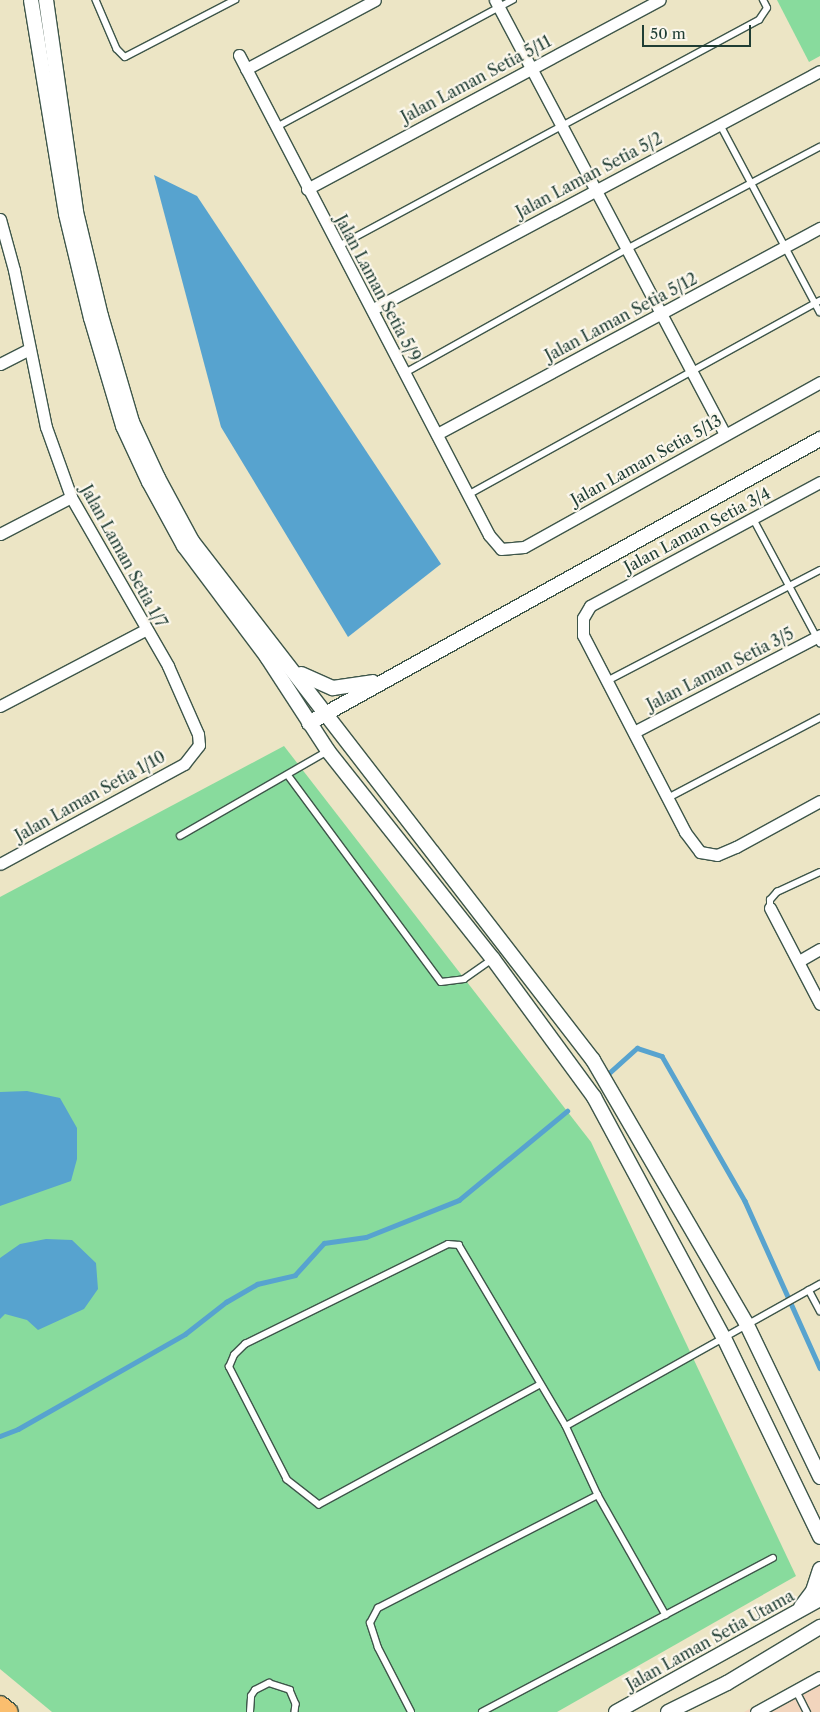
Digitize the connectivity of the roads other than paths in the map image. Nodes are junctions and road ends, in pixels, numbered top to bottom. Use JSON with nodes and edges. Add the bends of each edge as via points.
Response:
{"nodes":[{"id":1,"x":31,"y":0,"type":"edge"},
{"id":2,"x":46,"y":0,"type":"edge"},
{"id":3,"x":96,"y":0,"type":"edge"},
{"id":4,"x":375,"y":0,"type":"edge"},
{"id":5,"x":513,"y":0,"type":"edge"},
{"id":6,"x":660,"y":0,"type":"edge"},
{"id":7,"x":763,"y":0,"type":"edge"},
{"id":8,"x":232,"y":1,"type":"edge"},
{"id":9,"x":497,"y":4,"type":"edge"},
{"id":10,"x":239,"y":55,"type":"dead end"},
{"id":11,"x":531,"y":68,"type":"junction"},
{"id":12,"x":246,"y":69,"type":"junction"},
{"id":13,"x":820,"y":71,"type":"edge"},
{"id":14,"x":720,"y":124,"type":"junction"},
{"id":15,"x":561,"y":127,"type":"junction"},
{"id":16,"x":275,"y":128,"type":"junction"},
{"id":17,"x":820,"y":147,"type":"edge"},
{"id":18,"x":752,"y":183,"type":"junction"},
{"id":19,"x":307,"y":189,"type":"junction"},
{"id":20,"x":594,"y":190,"type":"junction"},
{"id":21,"x":0,"y":219,"type":"edge"},
{"id":22,"x":820,"y":228,"type":"edge"},
{"id":23,"x":339,"y":246,"type":"junction"},
{"id":24,"x":785,"y":247,"type":"junction"},
{"id":25,"x":627,"y":249,"type":"junction"},
{"id":26,"x":818,"y":302,"type":"edge"},
{"id":27,"x":373,"y":310,"type":"junction"},
{"id":28,"x":820,"y":312,"type":"edge"},
{"id":29,"x":660,"y":314,"type":"junction"},
{"id":30,"x":29,"y":349,"type":"junction"},
{"id":31,"x":0,"y":364,"type":"edge"},
{"id":32,"x":692,"y":372,"type":"junction"},
{"id":33,"x":405,"y":374,"type":"junction"},
{"id":34,"x":820,"y":382,"type":"edge"},
{"id":35,"x":437,"y":434,"type":"junction"},
{"id":36,"x":725,"y":434,"type":"junction"},
{"id":37,"x":820,"y":439,"type":"edge"},
{"id":38,"x":820,"y":482,"type":"edge"},
{"id":39,"x":468,"y":495,"type":"junction"},
{"id":40,"x":71,"y":497,"type":"junction"},
{"id":41,"x":753,"y":518,"type":"junction"},
{"id":42,"x":0,"y":534,"type":"edge"},
{"id":43,"x":489,"y":535,"type":"joint"},
{"id":44,"x":820,"y":570,"type":"edge"},
{"id":45,"x":789,"y":587,"type":"junction"},
{"id":46,"x":146,"y":630,"type":"junction"},
{"id":47,"x":819,"y":638,"type":"edge"},
{"id":48,"x":288,"y":665,"type":"junction"},
{"id":49,"x":390,"y":678,"type":"junction"},
{"id":50,"x":607,"y":681,"type":"junction"},
{"id":51,"x":0,"y":706,"type":"edge"},
{"id":52,"x":328,"y":713,"type":"junction"},
{"id":53,"x":820,"y":718,"type":"edge"},
{"id":54,"x":310,"y":723,"type":"junction"},
{"id":55,"x":634,"y":732,"type":"junction"},
{"id":56,"x":328,"y":752,"type":"junction"},
{"id":57,"x":194,"y":755,"type":"joint"},
{"id":58,"x":288,"y":775,"type":"junction"},
{"id":59,"x":668,"y":798,"type":"junction"},
{"id":60,"x":820,"y":801,"type":"edge"},
{"id":61,"x":180,"y":836,"type":"dead end"},
{"id":62,"x":0,"y":864,"type":"edge"},
{"id":63,"x":820,"y":872,"type":"edge"},
{"id":64,"x":770,"y":908,"type":"joint"},
{"id":65,"x":820,"y":949,"type":"edge"},
{"id":66,"x":493,"y":959,"type":"junction"},
{"id":67,"x":799,"y":961,"type":"junction"},
{"id":68,"x":820,"y":1004,"type":"edge"},
{"id":69,"x":820,"y":1284,"type":"edge"},
{"id":70,"x":809,"y":1290,"type":"junction"},
{"id":71,"x":820,"y":1310,"type":"edge"},
{"id":72,"x":746,"y":1323,"type":"junction"},
{"id":73,"x":724,"y":1338,"type":"junction"},
{"id":74,"x":540,"y":1385,"type":"junction"},
{"id":75,"x":566,"y":1426,"type":"junction"},
{"id":76,"x":820,"y":1477,"type":"edge"},
{"id":77,"x":598,"y":1495,"type":"junction"},
{"id":78,"x":820,"y":1537,"type":"edge"},
{"id":79,"x":773,"y":1558,"type":"dead end"},
{"id":80,"x":820,"y":1570,"type":"edge"},
{"id":81,"x":820,"y":1598,"type":"edge"},
{"id":82,"x":796,"y":1613,"type":"junction"},
{"id":83,"x":666,"y":1615,"type":"junction"},
{"id":84,"x":820,"y":1627,"type":"edge"},
{"id":85,"x":820,"y":1677,"type":"edge"},
{"id":86,"x":796,"y":1690,"type":"junction"},
{"id":87,"x":0,"y":1705,"type":"edge"},
{"id":88,"x":9,"y":1712,"type":"edge"},
{"id":89,"x":250,"y":1712,"type":"edge"},
{"id":90,"x":295,"y":1712,"type":"edge"},
{"id":91,"x":411,"y":1712,"type":"edge"},
{"id":92,"x":482,"y":1712,"type":"edge"},
{"id":93,"x":616,"y":1712,"type":"edge"},
{"id":94,"x":668,"y":1712,"type":"edge"},
{"id":95,"x":756,"y":1712,"type":"edge"},
{"id":96,"x":807,"y":1712,"type":"edge"}],
"edges":[{"from":1,"to":54,"type":"street","via":[[66,214],[91,318],[123,426],[184,546]]},
{"from":2,"to":48,"type":"street","via":[[76,212],[101,316],[132,422],[192,541]]},
{"from":3,"to":8,"type":"lane","via":[[117,49],[125,57]]},
{"from":4,"to":12,"type":"street"},
{"from":5,"to":9,"type":"lane"},
{"from":6,"to":11,"type":"street","name":"Jalan Laman Setia 5/11"},
{"from":7,"to":15,"type":"lane","via":[[767,8],[759,20]]},
{"from":9,"to":11,"type":"street"},
{"from":9,"to":16,"type":"lane"},
{"from":10,"to":12,"type":"street","name":"Jalan Laman Setia 5/9"},
{"from":11,"to":15,"type":"street"},
{"from":11,"to":19,"type":"street","name":"Jalan Laman Setia 5/11"},
{"from":12,"to":16,"type":"street","name":"Jalan Laman Setia 5/9"},
{"from":13,"to":14,"type":"street","name":"Jalan Laman Setia 5/2"},
{"from":14,"to":18,"type":"lane"},
{"from":14,"to":20,"type":"street","name":"Jalan Laman Setia 5/2"},
{"from":15,"to":20,"type":"street"},
{"from":15,"to":23,"type":"lane"},
{"from":16,"to":19,"type":"street","name":"Jalan Laman Setia 5/9"},
{"from":17,"to":18,"type":"lane"},
{"from":18,"to":24,"type":"lane"},
{"from":18,"to":25,"type":"lane"},
{"from":19,"to":23,"type":"street","name":"Jalan Laman Setia 5/9"},
{"from":20,"to":25,"type":"street"},
{"from":20,"to":27,"type":"street","name":"Jalan Laman Setia 5/2"},
{"from":21,"to":30,"type":"street","name":"Jalan Laman Setia 1/7","via":[[14,270]]},
{"from":22,"to":24,"type":"street","name":"Jalan Laman Setia 5/12"},
{"from":23,"to":27,"type":"street","name":"Jalan Laman Setia 5/9"},
{"from":24,"to":26,"type":"lane"},
{"from":24,"to":29,"type":"street","name":"Jalan Laman Setia 5/12"},
{"from":25,"to":29,"type":"street"},
{"from":25,"to":33,"type":"lane"},
{"from":26,"to":28,"type":"lane"},
{"from":26,"to":32,"type":"lane"},
{"from":27,"to":33,"type":"street","name":"Jalan Laman Setia 5/9"},
{"from":29,"to":32,"type":"street"},
{"from":29,"to":35,"type":"street","name":"Jalan Laman Setia 5/12"},
{"from":30,"to":31,"type":"street"},
{"from":30,"to":40,"type":"street","name":"Jalan Laman Setia 1/7","via":[[46,427]]},
{"from":32,"to":36,"type":"street"},
{"from":32,"to":39,"type":"lane"},
{"from":33,"to":35,"type":"street","name":"Jalan Laman Setia 5/9"},
{"from":34,"to":36,"type":"street","name":"Jalan Laman Setia 5/13"},
{"from":35,"to":39,"type":"street","name":"Jalan Laman Setia 5/9"},
{"from":36,"to":43,"type":"street","name":"Jalan Laman Setia 5/13","via":[[524,547],[501,549]]},
{"from":37,"to":49,"type":"street"},
{"from":38,"to":41,"type":"street","name":"Jalan Laman Setia 3/4"},
{"from":39,"to":43,"type":"street","name":"Jalan Laman Setia 5/9"},
{"from":40,"to":42,"type":"street"},
{"from":40,"to":46,"type":"street","name":"Jalan Laman Setia 1/7"},
{"from":41,"to":45,"type":"lane"},
{"from":41,"to":50,"type":"street","name":"Jalan Laman Setia 3/4","via":[[590,606],[583,618],[583,635]]},
{"from":44,"to":45,"type":"lane"},
{"from":45,"to":47,"type":"lane"},
{"from":45,"to":50,"type":"lane"},
{"from":46,"to":51,"type":"street"},
{"from":46,"to":57,"type":"street","name":"Jalan Laman Setia 1/7","via":[[168,666],[198,734],[199,745]]},
{"from":47,"to":55,"type":"street","name":"Jalan Laman Setia 3/5"},
{"from":48,"to":49,"type":"street","via":[[315,682],[333,688]]},
{"from":48,"to":52,"type":"street"},
{"from":49,"to":52,"type":"street"},
{"from":50,"to":55,"type":"street"},
{"from":52,"to":54,"type":"street"},
{"from":52,"to":72,"type":"street","via":[[593,1060]]},
{"from":53,"to":59,"type":"lane"},
{"from":54,"to":56,"type":"street"},
{"from":55,"to":59,"type":"street"},
{"from":56,"to":58,"type":"lane"},
{"from":56,"to":66,"type":"street"},
{"from":57,"to":62,"type":"street","name":"Jalan Laman Setia 1/10","via":[[184,764]]},
{"from":58,"to":61,"type":"lane"},
{"from":58,"to":66,"type":"lane","via":[[441,982],[464,979]]},
{"from":59,"to":60,"type":"street","via":[[700,852],[717,855]]},
{"from":63,"to":64,"type":"lane","via":[[777,892],[770,900]]},
{"from":64,"to":67,"type":"street"},
{"from":65,"to":67,"type":"street"},
{"from":66,"to":73,"type":"street","via":[[594,1097]]},
{"from":67,"to":68,"type":"street"},
{"from":69,"to":70,"type":"lane"},
{"from":70,"to":71,"type":"lane"},
{"from":70,"to":72,"type":"lane"},
{"from":72,"to":73,"type":"lane"},
{"from":72,"to":76,"type":"street"},
{"from":73,"to":75,"type":"lane"},
{"from":73,"to":78,"type":"street"},
{"from":74,"to":74,"type":"lane","via":[[319,1505],[287,1480],[229,1367],[234,1355],[245,1344],[453,1243],[459,1245]]},
{"from":74,"to":75,"type":"lane"},
{"from":75,"to":77,"type":"lane"},
{"from":77,"to":83,"type":"lane"},
{"from":77,"to":91,"type":"lane","via":[[378,1608],[370,1623],[390,1674]]},
{"from":79,"to":83,"type":"lane"},
{"from":80,"to":82,"type":"street","via":[[813,1591]]},
{"from":81,"to":82,"type":"street","name":"Jalan Laman Setia Utama"},
{"from":82,"to":93,"type":"street","name":"Jalan Laman Setia Utama"},
{"from":83,"to":92,"type":"lane"},
{"from":84,"to":94,"type":"street","via":[[727,1683]]},
{"from":85,"to":86,"type":"street"},
{"from":86,"to":95,"type":"street"},
{"from":86,"to":96,"type":"lane"},
{"from":87,"to":88,"type":"main road"},
{"from":89,"to":90,"type":"lane","via":[[250,1696],[268,1682],[290,1690],[296,1704]]}]}
